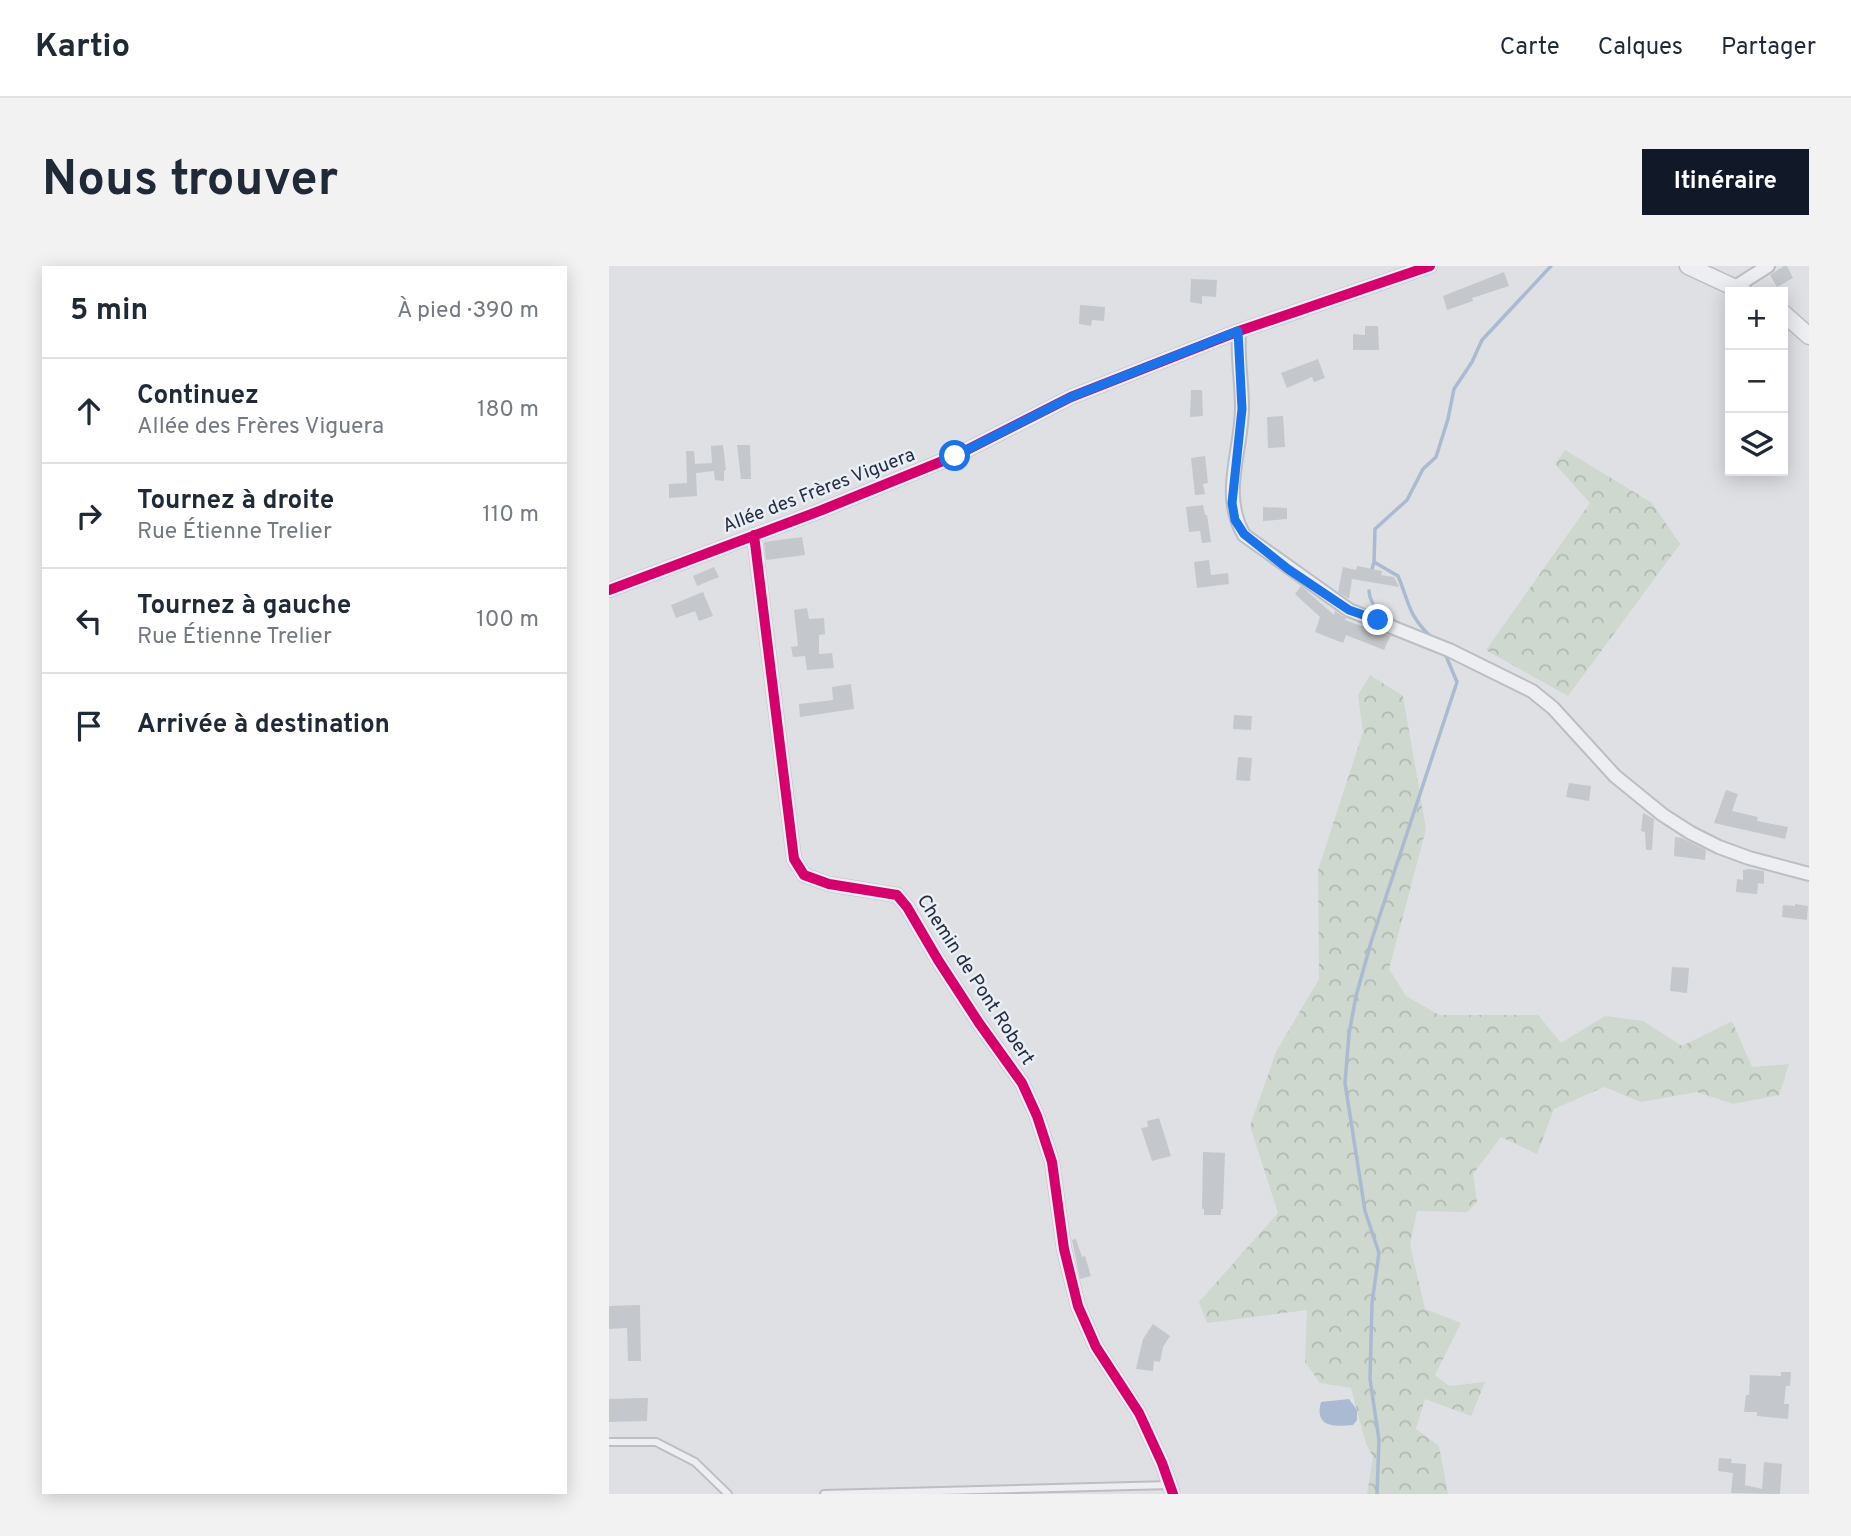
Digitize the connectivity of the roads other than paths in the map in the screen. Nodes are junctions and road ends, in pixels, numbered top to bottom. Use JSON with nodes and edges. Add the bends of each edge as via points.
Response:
{"nodes":[{"id":1,"x":1430,"y":266,"type":"edge"},
{"id":2,"x":1688,"y":266,"type":"edge"},
{"id":3,"x":1768,"y":266,"type":"edge"},
{"id":4,"x":1733,"y":287,"type":"edge"},
{"id":5,"x":1743,"y":287,"type":"edge"},
{"id":6,"x":1788,"y":317,"type":"edge"},
{"id":7,"x":1238,"y":331,"type":"junction"},
{"id":8,"x":1809,"y":336,"type":"edge"},
{"id":9,"x":754,"y":536,"type":"junction"},
{"id":10,"x":609,"y":590,"type":"edge"},
{"id":11,"x":1809,"y":874,"type":"edge"},
{"id":12,"x":609,"y":1442,"type":"edge"},
{"id":13,"x":1171,"y":1490,"type":"edge"},
{"id":14,"x":728,"y":1494,"type":"edge"},
{"id":15,"x":824,"y":1494,"type":"edge"}],
"edges":[{"from":1,"to":7,"type":"street","name":"Allée des Frères Viguera"},
{"from":2,"to":4,"type":"street"},
{"from":3,"to":5,"type":"street"},
{"from":6,"to":8,"type":"street"},
{"from":7,"to":9,"type":"street","name":"Allée des Frères Viguera","via":[[1071,397],[955,456]]},
{"from":7,"to":11,"type":"street","via":[[1242,409],[1232,503],[1244,534],[1349,610],[1449,650],[1532,691],[1615,776],[1691,833],[1749,858]]},
{"from":9,"to":10,"type":"street","name":"Allée des Frères Viguera"},
{"from":9,"to":13,"type":"street","name":"Chemin de Pont Robert","via":[[794,859],[804,875],[829,884],[897,895],[1022,1083],[1052,1162],[1064,1249],[1078,1306],[1096,1347],[1139,1413]]},
{"from":12,"to":14,"type":"lane","via":[[656,1442],[695,1462]]},
{"from":13,"to":15,"type":"lane"}]}
